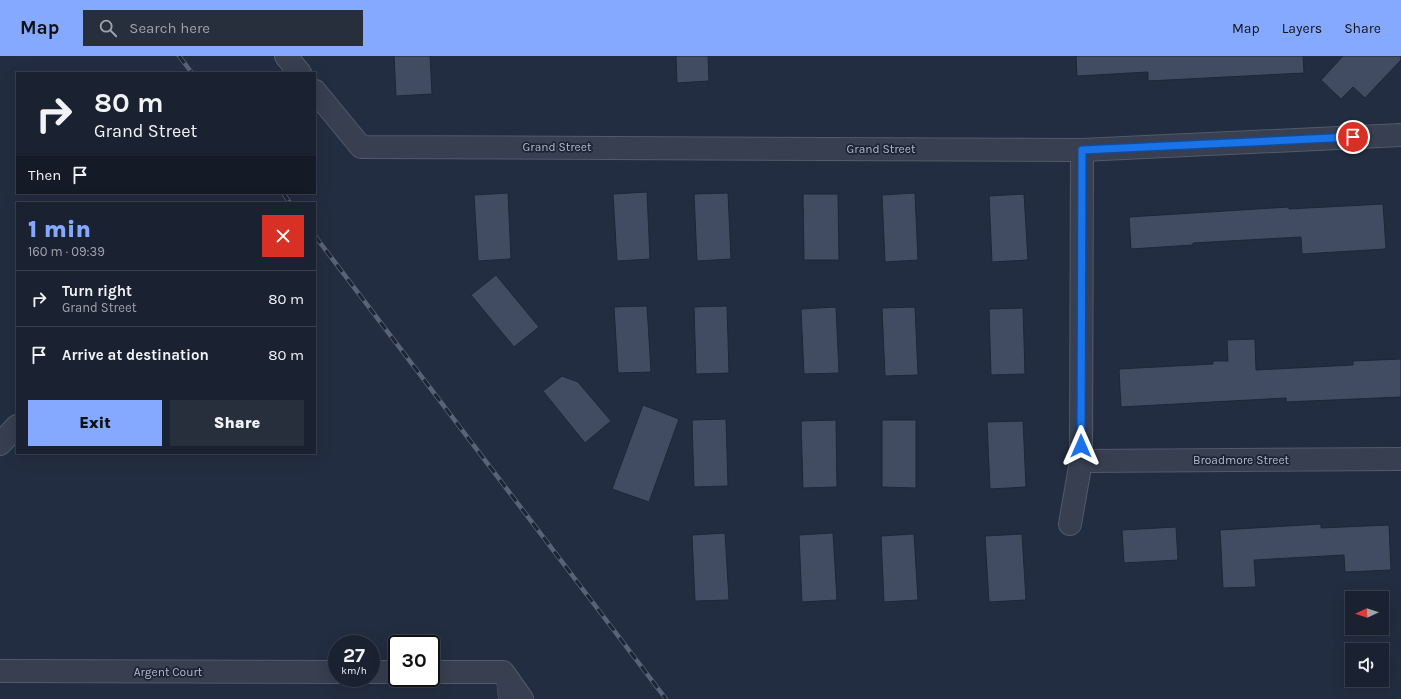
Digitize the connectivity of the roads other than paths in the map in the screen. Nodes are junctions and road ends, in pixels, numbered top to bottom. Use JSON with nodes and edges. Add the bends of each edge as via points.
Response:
{"nodes":[{"id":1,"x":286,"y":56,"type":"edge"},
{"id":2,"x":299,"y":72,"type":"edge"},
{"id":3,"x":316,"y":92,"type":"edge"},
{"id":4,"x":1401,"y":135,"type":"edge"},
{"id":5,"x":1082,"y":150,"type":"junction"},
{"id":6,"x":16,"y":427,"type":"edge"},
{"id":7,"x":0,"y":444,"type":"edge"},
{"id":8,"x":1401,"y":459,"type":"edge"},
{"id":9,"x":1081,"y":462,"type":"junction"},
{"id":10,"x":1070,"y":524,"type":"dead end"},
{"id":11,"x":0,"y":671,"type":"edge"},
{"id":12,"x":328,"y":672,"type":"edge"},
{"id":13,"x":440,"y":672,"type":"edge"},
{"id":14,"x":503,"y":672,"type":"junction"},
{"id":15,"x":505,"y":699,"type":"edge"},
{"id":16,"x":522,"y":699,"type":"edge"}],
"edges":[{"from":1,"to":2,"type":"street"},
{"from":3,"to":5,"type":"street","name":"Grand Street","via":[[361,147]]},
{"from":4,"to":5,"type":"street","name":"Grand Street"},
{"from":5,"to":9,"type":"street"},
{"from":6,"to":7,"type":"street"},
{"from":8,"to":9,"type":"street","name":"Broadmore Street"},
{"from":9,"to":10,"type":"street"},
{"from":11,"to":12,"type":"street","name":"Argent Court"},
{"from":13,"to":14,"type":"street"},
{"from":14,"to":15,"type":"lane"},
{"from":14,"to":16,"type":"street"}]}
